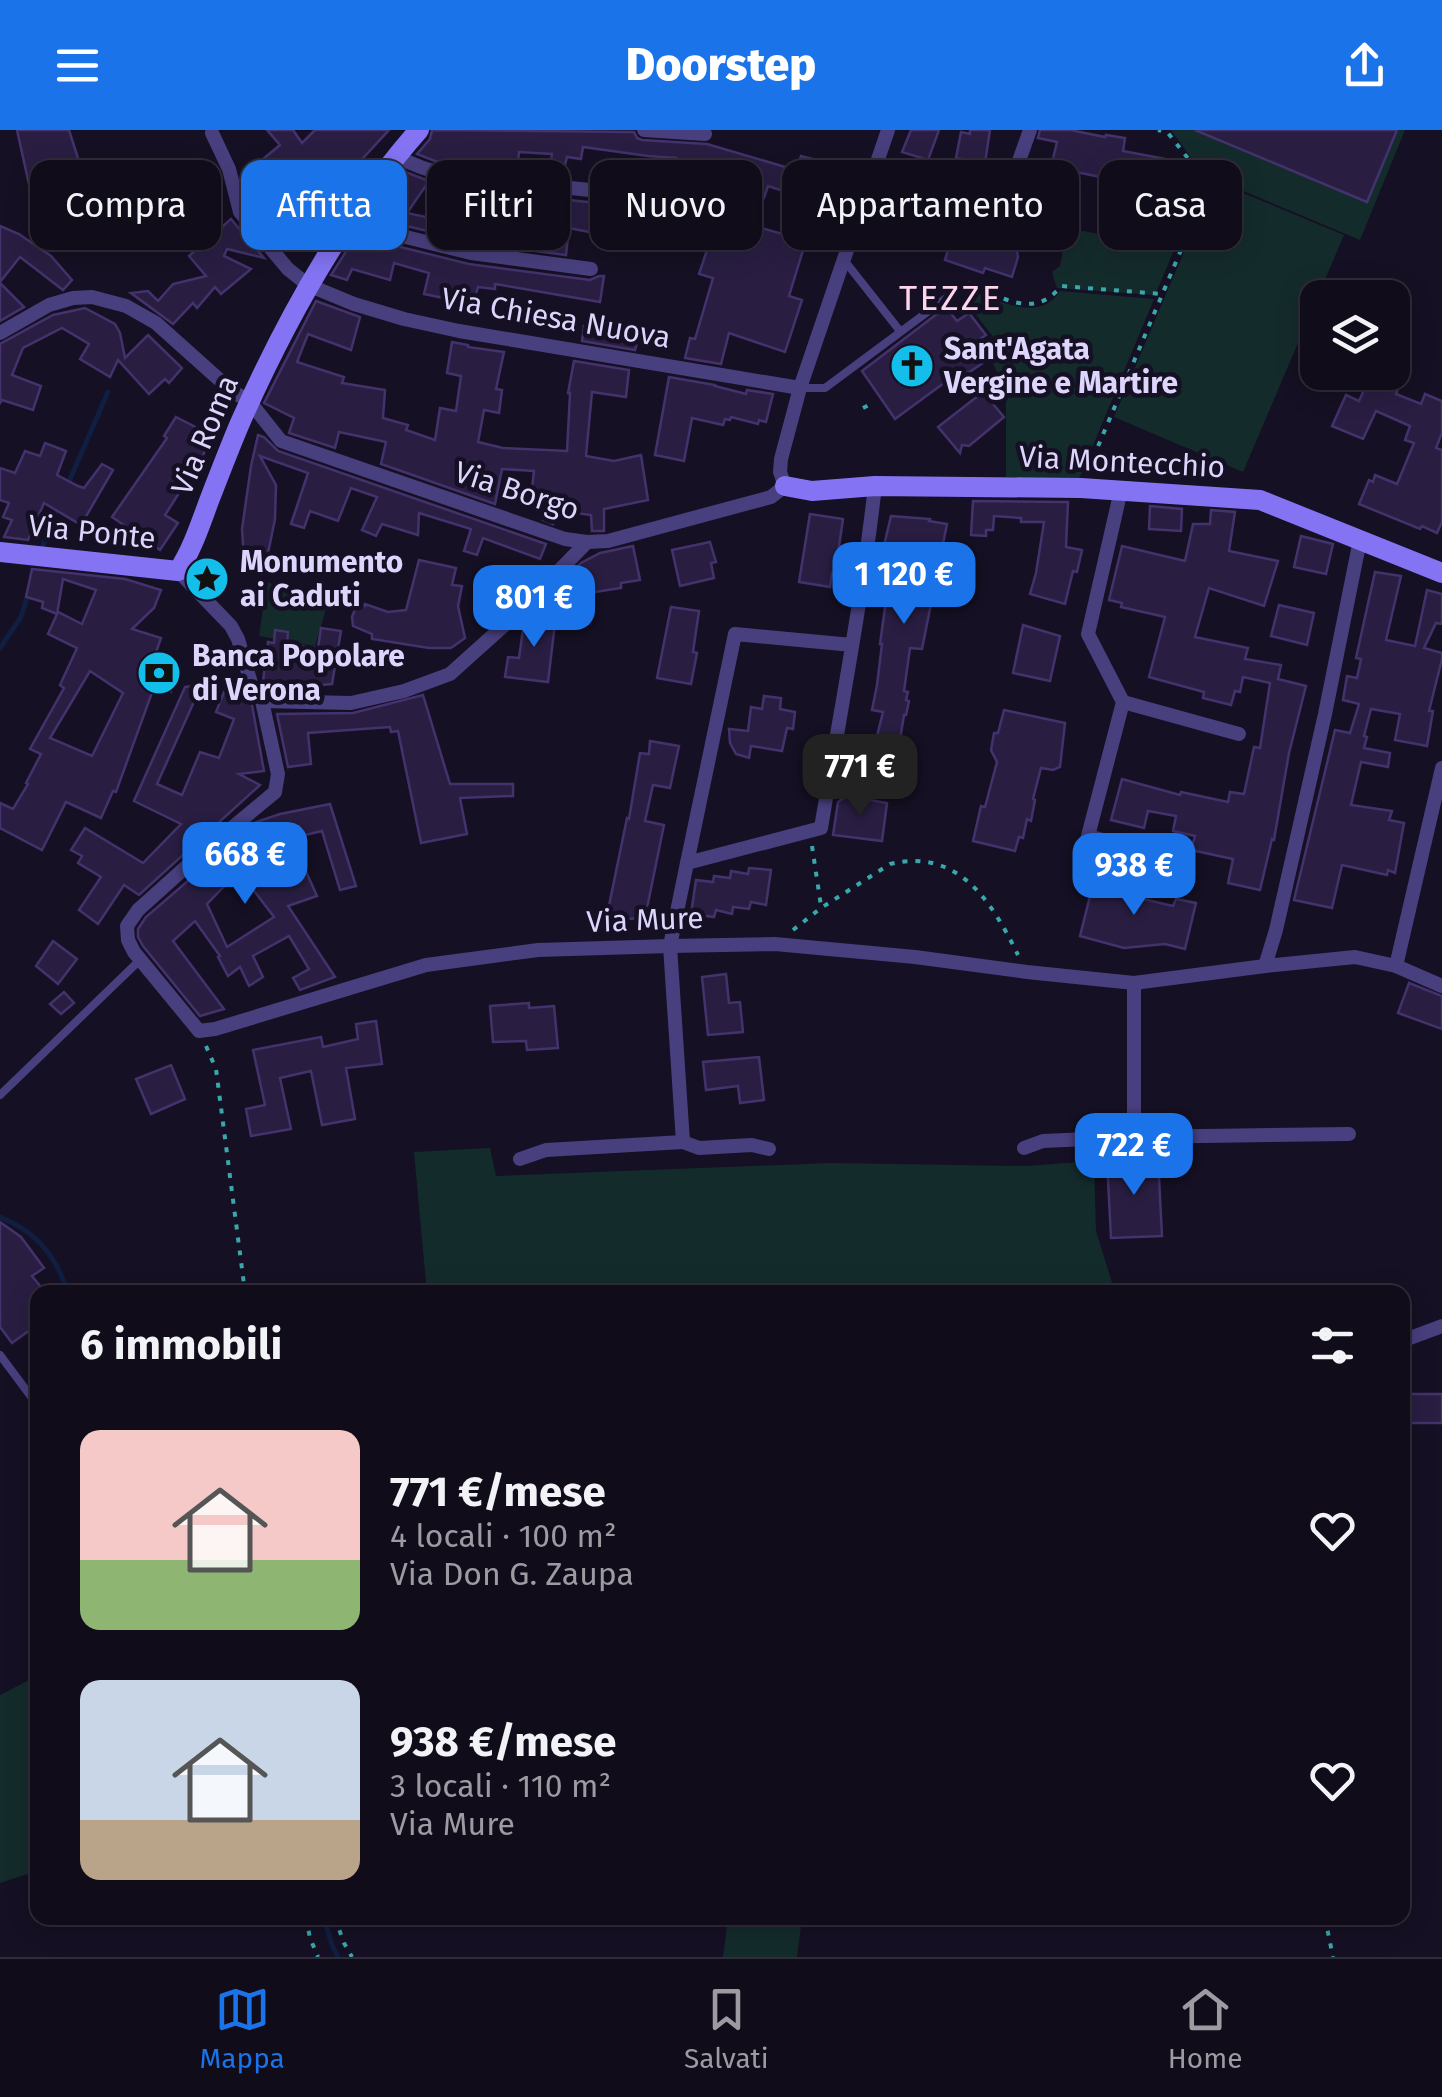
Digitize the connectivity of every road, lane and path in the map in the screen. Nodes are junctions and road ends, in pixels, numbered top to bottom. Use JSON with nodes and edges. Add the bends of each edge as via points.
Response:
{"nodes":[{"id":1,"x":418,"y":130,"type":"edge"},
{"id":2,"x":644,"y":130,"type":"edge"},
{"id":3,"x":888,"y":130,"type":"edge"},
{"id":4,"x":1030,"y":130,"type":"edge"},
{"id":5,"x":1158,"y":130,"type":"edge"},
{"id":6,"x":212,"y":133,"type":"dead end"},
{"id":7,"x":704,"y":134,"type":"dead end"},
{"id":8,"x":397,"y":156,"type":"junction"},
{"id":9,"x":394,"y":160,"type":"edge"},
{"id":10,"x":877,"y":160,"type":"edge"},
{"id":11,"x":1019,"y":160,"type":"edge"},
{"id":12,"x":590,"y":190,"type":"edge"},
{"id":13,"x":407,"y":237,"type":"edge"},
{"id":14,"x":331,"y":250,"type":"edge"},
{"id":15,"x":847,"y":250,"type":"edge"},
{"id":16,"x":844,"y":259,"type":"junction"},
{"id":17,"x":591,"y":269,"type":"dead end"},
{"id":18,"x":308,"y":285,"type":"junction"},
{"id":19,"x":957,"y":290,"type":"joint"},
{"id":20,"x":1162,"y":294,"type":"junction"},
{"id":21,"x":900,"y":330,"type":"junction"},
{"id":22,"x":0,"y":333,"type":"edge"},
{"id":23,"x":945,"y":382,"type":"dead end"},
{"id":24,"x":800,"y":388,"type":"junction"},
{"id":25,"x":952,"y":392,"type":"dead end"},
{"id":26,"x":250,"y":402,"type":"junction"},
{"id":27,"x":871,"y":404,"type":"dead end"},
{"id":28,"x":863,"y":408,"type":"dead end"},
{"id":29,"x":785,"y":486,"type":"junction"},
{"id":30,"x":874,"y":486,"type":"junction"},
{"id":31,"x":1080,"y":488,"type":"junction"},
{"id":32,"x":1121,"y":490,"type":"junction"},
{"id":33,"x":1360,"y":540,"type":"junction"},
{"id":34,"x":588,"y":542,"type":"junction"},
{"id":35,"x":0,"y":552,"type":"edge"},
{"id":36,"x":178,"y":571,"type":"junction"},
{"id":37,"x":1442,"y":573,"type":"edge"},
{"id":38,"x":852,"y":645,"type":"junction"},
{"id":39,"x":262,"y":701,"type":"junction"},
{"id":40,"x":1123,"y":702,"type":"junction"},
{"id":41,"x":1239,"y":734,"type":"dead end"},
{"id":42,"x":1442,"y":768,"type":"edge"},
{"id":43,"x":809,"y":832,"type":"junction"},
{"id":44,"x":1143,"y":851,"type":"dead end"},
{"id":45,"x":687,"y":863,"type":"junction"},
{"id":46,"x":821,"y":908,"type":"junction"},
{"id":47,"x":775,"y":944,"type":"junction"},
{"id":48,"x":670,"y":946,"type":"junction"},
{"id":49,"x":140,"y":960,"type":"junction"},
{"id":50,"x":1264,"y":966,"type":"junction"},
{"id":51,"x":1396,"y":966,"type":"junction"},
{"id":52,"x":1027,"y":972,"type":"junction"},
{"id":53,"x":1134,"y":983,"type":"junction"},
{"id":54,"x":1442,"y":986,"type":"edge"},
{"id":55,"x":199,"y":1031,"type":"junction"},
{"id":56,"x":0,"y":1095,"type":"edge"},
{"id":57,"x":1350,"y":1134,"type":"dead end"},
{"id":58,"x":1134,"y":1137,"type":"junction"},
{"id":59,"x":683,"y":1142,"type":"junction"},
{"id":60,"x":1024,"y":1148,"type":"dead end"},
{"id":61,"x":769,"y":1149,"type":"dead end"},
{"id":62,"x":520,"y":1159,"type":"dead end"},
{"id":63,"x":243,"y":1285,"type":"edge"},
{"id":64,"x":1442,"y":1326,"type":"edge"},
{"id":65,"x":1410,"y":1338,"type":"edge"},
{"id":66,"x":0,"y":1355,"type":"edge"},
{"id":67,"x":30,"y":1395,"type":"edge"},
{"id":68,"x":307,"y":1925,"type":"edge"},
{"id":69,"x":337,"y":1925,"type":"edge"},
{"id":70,"x":1326,"y":1925,"type":"edge"},
{"id":71,"x":318,"y":1957,"type":"edge"},
{"id":72,"x":352,"y":1957,"type":"edge"},
{"id":73,"x":1333,"y":1957,"type":"edge"}],
"edges":[{"from":1,"to":8,"type":"street","name":"Via Roma"},
{"from":2,"to":7,"type":"street"},
{"from":3,"to":10,"type":"street"},
{"from":4,"to":11,"type":"street"},
{"from":5,"to":20,"type":"path","via":[[1168,133],[1201,175]]},
{"from":6,"to":18,"type":"street","via":[[240,212]]},
{"from":8,"to":9,"type":"street","name":"Via Roma"},
{"from":8,"to":12,"type":"street","via":[[428,171],[474,180]]},
{"from":13,"to":17,"type":"street"},
{"from":14,"to":18,"type":"street","name":"Via Roma"},
{"from":15,"to":16,"type":"street"},
{"from":16,"to":21,"type":"lane"},
{"from":16,"to":24,"type":"street"},
{"from":18,"to":24,"type":"street","name":"Via Chiesa Nuova","via":[[459,331]]},
{"from":18,"to":26,"type":"street","name":"Via Roma"},
{"from":19,"to":20,"type":"path","via":[[967,282],[1027,304],[1046,300],[1060,286]]},
{"from":19,"to":21,"type":"lane"},
{"from":20,"to":31,"type":"path"},
{"from":21,"to":24,"type":"lane","via":[[825,388]]},
{"from":22,"to":26,"type":"street","name":"Via Borgo","via":[[73,298],[126,306]]},
{"from":23,"to":25,"type":"path"},
{"from":24,"to":29,"type":"street","via":[[781,459]]},
{"from":26,"to":34,"type":"street","name":"Via Borgo","via":[[281,441]]},
{"from":26,"to":36,"type":"street","name":"Via Roma"},
{"from":27,"to":28,"type":"path"},
{"from":29,"to":30,"type":"street","name":"Via Montecchio"},
{"from":29,"to":34,"type":"street","name":"Via Borgo","via":[[770,497]]},
{"from":30,"to":31,"type":"street","name":"Via Montecchio"},
{"from":30,"to":38,"type":"street"},
{"from":31,"to":32,"type":"street","name":"Via Montecchio"},
{"from":32,"to":33,"type":"street","name":"Via Montecchio","via":[[1260,500]]},
{"from":32,"to":40,"type":"street","via":[[1088,634]]},
{"from":33,"to":37,"type":"street","name":"Via Montecchio"},
{"from":33,"to":50,"type":"street"},
{"from":34,"to":39,"type":"street","via":[[450,674],[350,703]]},
{"from":35,"to":36,"type":"street","name":"Via Ponte"},
{"from":36,"to":39,"type":"street","via":[[232,626]]},
{"from":38,"to":43,"type":"street","via":[[821,828]]},
{"from":38,"to":45,"type":"street","via":[[735,634]]},
{"from":39,"to":49,"type":"street","via":[[278,774],[275,792],[138,910],[128,940]]},
{"from":40,"to":41,"type":"street"},
{"from":40,"to":44,"type":"street","via":[[1088,836]]},
{"from":42,"to":51,"type":"street"},
{"from":43,"to":45,"type":"street"},
{"from":43,"to":46,"type":"path"},
{"from":45,"to":48,"type":"street"},
{"from":46,"to":47,"type":"path"},
{"from":46,"to":52,"type":"path","via":[[890,864],[932,861],[986,901]]},
{"from":47,"to":48,"type":"street","name":"Via Mure"},
{"from":47,"to":52,"type":"street","name":"Via Mure"},
{"from":48,"to":55,"type":"street","name":"Via Mure","via":[[538,950],[426,965]]},
{"from":48,"to":59,"type":"street"},
{"from":49,"to":55,"type":"street"},
{"from":49,"to":56,"type":"lane"},
{"from":50,"to":51,"type":"street","name":"Via Mure","via":[[1355,957]]},
{"from":50,"to":53,"type":"street","name":"Via Mure"},
{"from":51,"to":54,"type":"street","name":"Via Mure"},
{"from":52,"to":53,"type":"street","name":"Via Mure"},
{"from":53,"to":58,"type":"street"},
{"from":55,"to":63,"type":"path","via":[[216,1069]]},
{"from":57,"to":58,"type":"street"},
{"from":58,"to":60,"type":"street","via":[[1043,1141]]},
{"from":59,"to":61,"type":"street"},
{"from":59,"to":62,"type":"street","via":[[546,1150]]},
{"from":64,"to":65,"type":"street"},
{"from":66,"to":67,"type":"lane"},
{"from":68,"to":71,"type":"path"},
{"from":69,"to":72,"type":"path"},
{"from":70,"to":73,"type":"path"}]}
